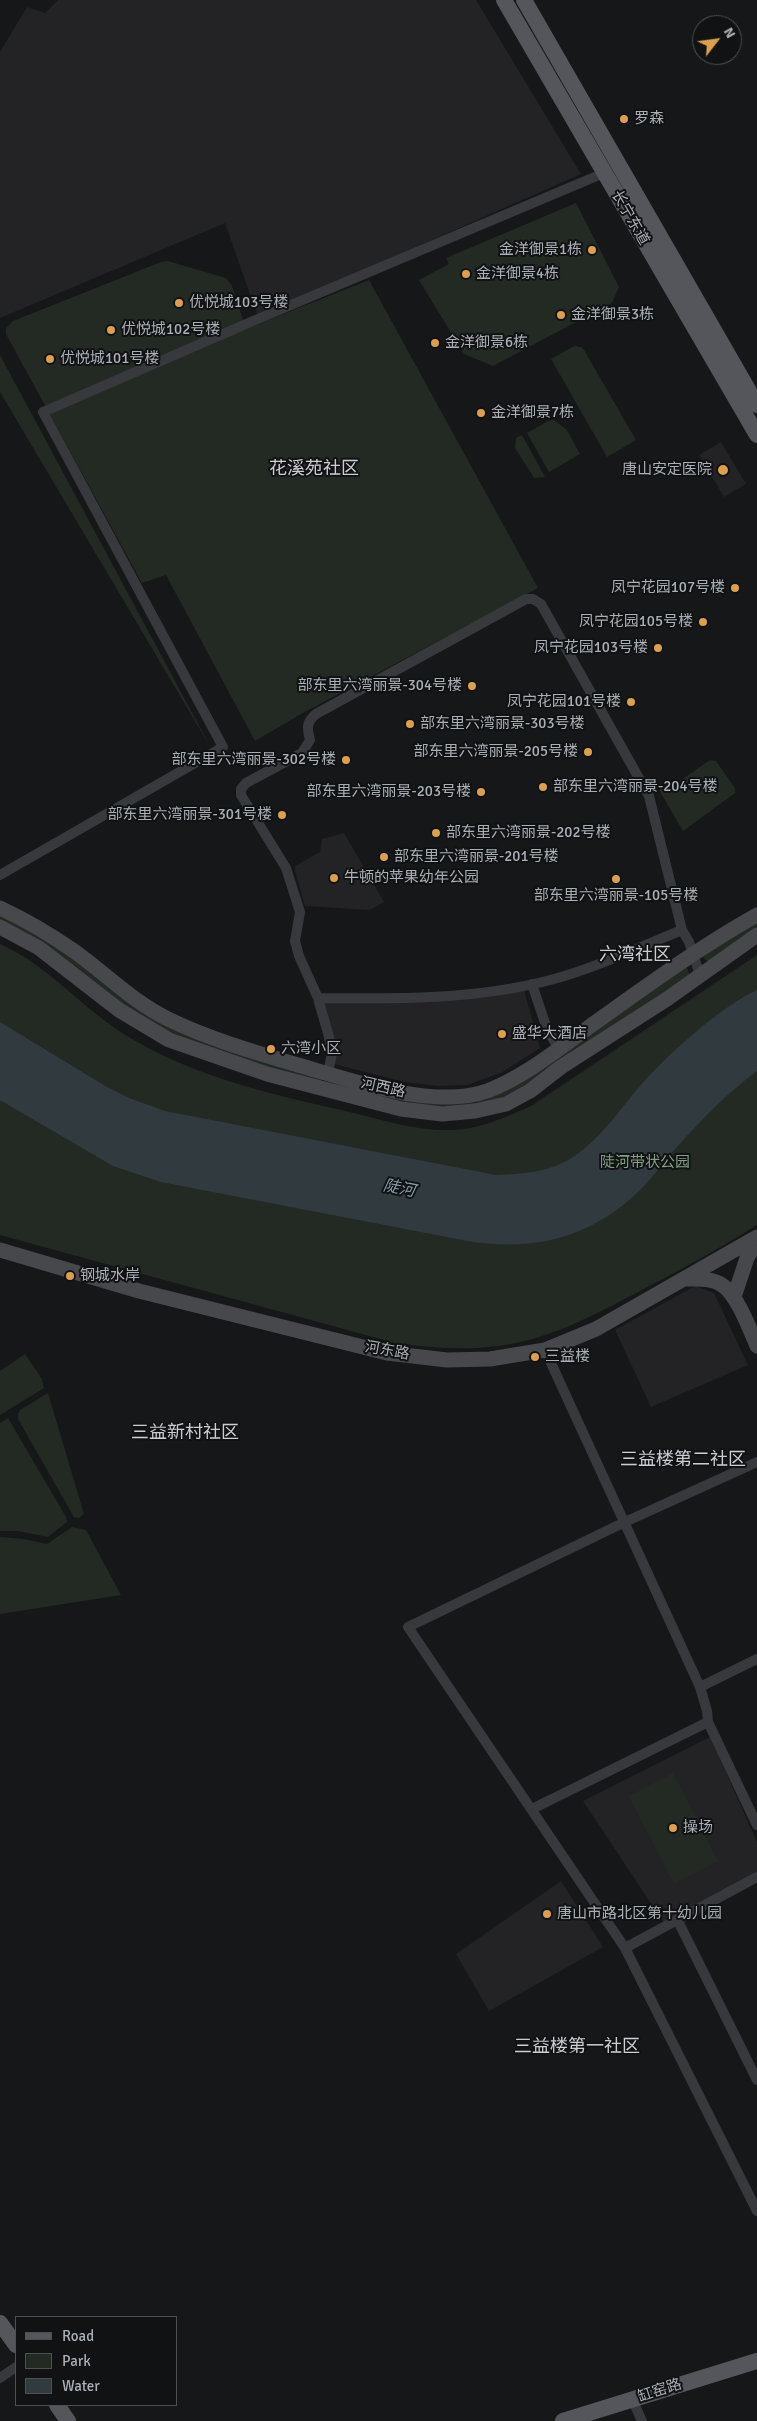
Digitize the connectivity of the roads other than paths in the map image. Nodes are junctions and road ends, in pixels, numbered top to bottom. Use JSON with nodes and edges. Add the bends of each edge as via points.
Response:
{"nodes":[{"id":1,"x":504,"y":0,"type":"edge"},
{"id":2,"x":524,"y":0,"type":"edge"},
{"id":3,"x":604,"y":173,"type":"junction"},
{"id":4,"x":757,"y":405,"type":"edge"},
{"id":5,"x":757,"y":435,"type":"edge"},
{"id":6,"x":0,"y":875,"type":"edge"},
{"id":7,"x":0,"y":908,"type":"edge"},
{"id":8,"x":757,"y":915,"type":"edge"},
{"id":9,"x":0,"y":927,"type":"edge"},
{"id":10,"x":682,"y":930,"type":"junction"},
{"id":11,"x":757,"y":935,"type":"edge"},
{"id":12,"x":693,"y":953,"type":"junction"},
{"id":13,"x":700,"y":975,"type":"junction"},
{"id":14,"x":532,"y":984,"type":"junction"},
{"id":15,"x":318,"y":998,"type":"junction"},
{"id":16,"x":559,"y":1049,"type":"junction"},
{"id":17,"x":328,"y":1073,"type":"junction"},
{"id":18,"x":327,"y":1090,"type":"junction"},
{"id":19,"x":757,"y":1239,"type":"edge"},
{"id":20,"x":0,"y":1250,"type":"edge"},
{"id":21,"x":685,"y":1279,"type":"junction"},
{"id":22,"x":734,"y":1297,"type":"junction"},
{"id":23,"x":755,"y":1338,"type":"edge"},
{"id":24,"x":546,"y":1350,"type":"junction"},
{"id":25,"x":757,"y":1462,"type":"edge"},
{"id":26,"x":625,"y":1522,"type":"junction"},
{"id":27,"x":757,"y":1659,"type":"edge"},
{"id":28,"x":700,"y":1687,"type":"junction"},
{"id":29,"x":708,"y":1722,"type":"junction"},
{"id":30,"x":532,"y":1809,"type":"junction"},
{"id":31,"x":757,"y":1825,"type":"edge"},
{"id":32,"x":757,"y":1877,"type":"edge"},
{"id":33,"x":677,"y":1919,"type":"junction"},
{"id":34,"x":625,"y":1948,"type":"junction"},
{"id":35,"x":757,"y":2080,"type":"edge"},
{"id":36,"x":757,"y":2211,"type":"edge"},
{"id":37,"x":0,"y":2323,"type":"edge"},
{"id":38,"x":0,"y":2338,"type":"edge"},
{"id":39,"x":15,"y":2345,"type":"edge"},
{"id":40,"x":15,"y":2359,"type":"edge"},
{"id":41,"x":757,"y":2361,"type":"edge"},
{"id":42,"x":15,"y":2368,"type":"edge"},
{"id":43,"x":0,"y":2378,"type":"edge"},
{"id":44,"x":632,"y":2399,"type":"junction"},
{"id":45,"x":47,"y":2406,"type":"edge"},
{"id":46,"x":58,"y":2406,"type":"edge"},
{"id":47,"x":57,"y":2421,"type":"edge"},
{"id":48,"x":68,"y":2421,"type":"edge"},
{"id":49,"x":563,"y":2421,"type":"edge"},
{"id":50,"x":642,"y":2421,"type":"edge"}],
"edges":[{"from":1,"to":3,"type":"main road","name":"长宁东道"},
{"from":2,"to":4,"type":"main road","name":"长宁东道"},
{"from":3,"to":5,"type":"main road","name":"长宁东道"},
{"from":3,"to":6,"type":"street","via":[[43,412],[223,747]]},
{"from":7,"to":17,"type":"main road","name":"河西路","via":[[74,951],[130,996],[168,1019],[233,1046]]},
{"from":8,"to":12,"type":"main road","name":"河西路"},
{"from":9,"to":18,"type":"main road","name":"河西路","via":[[39,948],[119,1010],[169,1040],[267,1074]]},
{"from":10,"to":12,"type":"street"},
{"from":10,"to":14,"type":"street","via":[[604,962]]},
{"from":10,"to":15,"type":"street","via":[[650,796],[541,604],[526,599],[316,714],[309,720],[310,740],[302,753],[246,783],[241,789],[241,796],[286,868],[300,912],[296,940],[299,956]]},
{"from":11,"to":13,"type":"main road","name":"河西路"},
{"from":12,"to":13,"type":"street"},
{"from":12,"to":16,"type":"main road","name":"河西路"},
{"from":13,"to":18,"type":"main road","name":"河西路","via":[[506,1104],[442,1114],[401,1109]]},
{"from":14,"to":15,"type":"street","via":[[434,997]]},
{"from":14,"to":16,"type":"street","via":[[547,1029]]},
{"from":15,"to":17,"type":"street","via":[[332,1053]]},
{"from":16,"to":17,"type":"main road","name":"河西路","via":[[524,1073],[486,1091],[457,1097],[416,1095]]},
{"from":17,"to":18,"type":"main road"},
{"from":19,"to":21,"type":"main road","name":"河东路"},
{"from":19,"to":22,"type":"main road","via":[[746,1258]]},
{"from":20,"to":24,"type":"main road","name":"河东路","via":[[139,1291],[388,1353],[447,1360],[490,1359]]},
{"from":21,"to":22,"type":"main road","via":[[710,1280],[722,1285]]},
{"from":21,"to":24,"type":"main road","name":"河东路","via":[[596,1329]]},
{"from":22,"to":23,"type":"main road"},
{"from":24,"to":26,"type":"street"},
{"from":25,"to":26,"type":"street"},
{"from":26,"to":28,"type":"street"},
{"from":26,"to":30,"type":"street","via":[[408,1627]]},
{"from":27,"to":28,"type":"street"},
{"from":28,"to":29,"type":"street"},
{"from":29,"to":30,"type":"street"},
{"from":29,"to":31,"type":"street"},
{"from":30,"to":34,"type":"street"},
{"from":32,"to":33,"type":"street"},
{"from":33,"to":34,"type":"street"},
{"from":33,"to":35,"type":"street"},
{"from":34,"to":36,"type":"street"},
{"from":37,"to":39,"type":"main road"},
{"from":38,"to":40,"type":"main road"},
{"from":41,"to":44,"type":"main road","name":"缸窑路"},
{"from":42,"to":43,"type":"street"},
{"from":44,"to":49,"type":"main road","name":"缸窑路"},
{"from":44,"to":50,"type":"street"},
{"from":45,"to":47,"type":"main road"},
{"from":46,"to":48,"type":"main road"}]}
